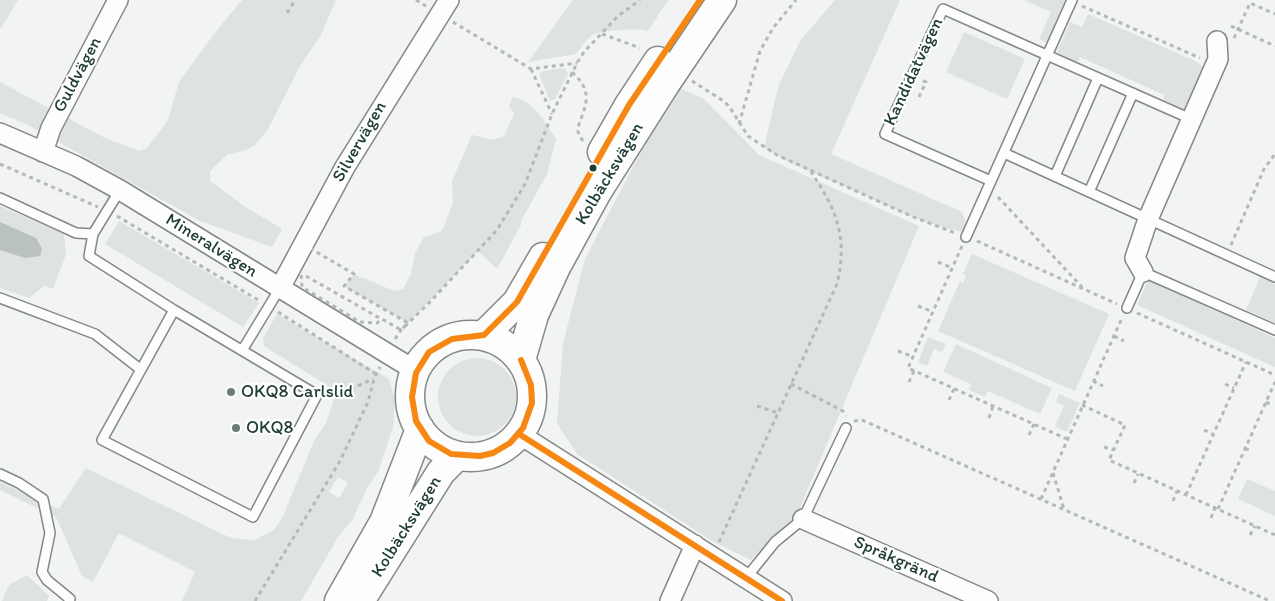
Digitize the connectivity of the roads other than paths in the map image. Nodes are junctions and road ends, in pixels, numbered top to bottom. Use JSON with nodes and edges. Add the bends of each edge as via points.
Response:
{"nodes":[{"id":1,"x":118,"y":0,"type":"edge"},
{"id":2,"x":700,"y":0,"type":"edge"},
{"id":3,"x":722,"y":0,"type":"edge"},
{"id":4,"x":1072,"y":0,"type":"edge"},
{"id":5,"x":444,"y":7,"type":"edge"},
{"id":6,"x":1217,"y":50,"type":"road end"},
{"id":7,"x":1047,"y":55,"type":"junction"},
{"id":8,"x":1098,"y":78,"type":"junction"},
{"id":9,"x":1133,"y":94,"type":"junction"},
{"id":10,"x":1191,"y":119,"type":"junction"},
{"id":11,"x":0,"y":133,"type":"edge"},
{"id":12,"x":42,"y":152,"type":"junction"},
{"id":13,"x":1004,"y":153,"type":"junction"},
{"id":14,"x":1055,"y":176,"type":"junction"},
{"id":15,"x":990,"y":184,"type":"junction"},
{"id":16,"x":120,"y":190,"type":"junction"},
{"id":17,"x":1089,"y":192,"type":"junction"},
{"id":18,"x":0,"y":198,"type":"edge"},
{"id":19,"x":1148,"y":219,"type":"junction"},
{"id":20,"x":93,"y":234,"type":"junction"},
{"id":21,"x":966,"y":237,"type":"road end"},
{"id":22,"x":303,"y":244,"type":"road end"},
{"id":23,"x":296,"y":270,"type":"road end"},
{"id":24,"x":1143,"y":272,"type":"junction"},
{"id":25,"x":1275,"y":277,"type":"edge"},
{"id":26,"x":280,"y":288,"type":"junction"},
{"id":27,"x":0,"y":298,"type":"edge"},
{"id":28,"x":1127,"y":308,"type":"road end"},
{"id":29,"x":174,"y":310,"type":"junction"},
{"id":30,"x":1275,"y":330,"type":"edge"},
{"id":31,"x":484,"y":335,"type":"junction"},
{"id":32,"x":244,"y":349,"type":"junction"},
{"id":33,"x":521,"y":360,"type":"junction"},
{"id":34,"x":140,"y":369,"type":"junction"},
{"id":35,"x":416,"y":371,"type":"junction"},
{"id":36,"x":848,"y":425,"type":"road end"},
{"id":37,"x":420,"y":429,"type":"junction"},
{"id":38,"x":519,"y":434,"type":"junction"},
{"id":39,"x":457,"y":456,"type":"junction"},
{"id":40,"x":0,"y":474,"type":"edge"},
{"id":41,"x":803,"y":519,"type":"junction"},
{"id":42,"x":703,"y":550,"type":"junction"},
{"id":43,"x":746,"y":578,"type":"junction"},
{"id":44,"x":69,"y":601,"type":"edge"},
{"id":45,"x":339,"y":601,"type":"edge"},
{"id":46,"x":360,"y":601,"type":"edge"},
{"id":47,"x":670,"y":601,"type":"edge"},
{"id":48,"x":782,"y":601,"type":"edge"},
{"id":49,"x":988,"y":601,"type":"edge"}],
"edges":[{"from":1,"to":12,"type":"street","name":"Guldvägen","via":[[51,128]]},
{"from":2,"to":31,"type":"highway","name":"Kolbäcksvägen","via":[[628,105],[517,302]]},
{"from":3,"to":33,"type":"highway","name":"Kolbäcksvägen","via":[[597,192],[556,267],[538,307]]},
{"from":4,"to":7,"type":"lane"},
{"from":5,"to":22,"type":"street","name":"Silvervägen","via":[[345,167]]},
{"from":6,"to":10,"type":"street"},
{"from":7,"to":8,"type":"lane","name":"Kandidatvägen"},
{"from":7,"to":13,"type":"lane"},
{"from":7,"to":15,"type":"lane","name":"Kandidatvägen","via":[[943,9],[885,134]]},
{"from":8,"to":9,"type":"lane","name":"Kandidatvägen"},
{"from":8,"to":14,"type":"lane"},
{"from":9,"to":10,"type":"lane","name":"Kandidatvägen"},
{"from":9,"to":17,"type":"lane"},
{"from":10,"to":19,"type":"street"},
{"from":11,"to":12,"type":"street","name":"Mineralvägen"},
{"from":12,"to":16,"type":"street","name":"Mineralvägen"},
{"from":13,"to":14,"type":"lane"},
{"from":13,"to":15,"type":"lane"},
{"from":14,"to":17,"type":"lane"},
{"from":15,"to":21,"type":"lane"},
{"from":16,"to":20,"type":"lane"},
{"from":16,"to":26,"type":"street","name":"Mineralvägen"},
{"from":17,"to":19,"type":"lane"},
{"from":18,"to":20,"type":"lane","via":[[76,233]]},
{"from":19,"to":24,"type":"street","via":[[1135,258]]},
{"from":19,"to":25,"type":"lane"},
{"from":20,"to":29,"type":"lane","via":[[89,256]]},
{"from":23,"to":26,"type":"street"},
{"from":24,"to":28,"type":"lane"},
{"from":24,"to":30,"type":"lane"},
{"from":26,"to":32,"type":"lane"},
{"from":26,"to":35,"type":"street","name":"Mineralvägen"},
{"from":27,"to":34,"type":"lane","via":[[95,334]]},
{"from":29,"to":32,"type":"lane"},
{"from":29,"to":34,"type":"lane"},
{"from":31,"to":33,"type":"highway","via":[[502,342]]},
{"from":31,"to":35,"type":"highway","via":[[461,335],[439,343],[423,357]]},
{"from":32,"to":34,"type":"lane","via":[[317,395],[253,517],[102,440]]},
{"from":33,"to":38,"type":"highway","via":[[533,388],[532,406]]},
{"from":35,"to":37,"type":"highway","via":[[410,398],[413,416]]},
{"from":36,"to":41,"type":"lane"},
{"from":37,"to":39,"type":"highway","via":[[437,446]]},
{"from":37,"to":45,"type":"highway","name":"Kolbäcksvägen","via":[[384,522]]},
{"from":38,"to":39,"type":"highway","via":[[503,448],[488,455]]},
{"from":38,"to":42,"type":"street"},
{"from":39,"to":46,"type":"highway","name":"Kolbäcksvägen","via":[[441,472]]},
{"from":40,"to":44,"type":"lane","via":[[43,499],[50,533],[42,572]]},
{"from":41,"to":43,"type":"lane","via":[[775,542]]},
{"from":41,"to":49,"type":"street","name":"Språkgränd"},
{"from":42,"to":43,"type":"street"},
{"from":42,"to":47,"type":"street"},
{"from":43,"to":48,"type":"street"}]}
